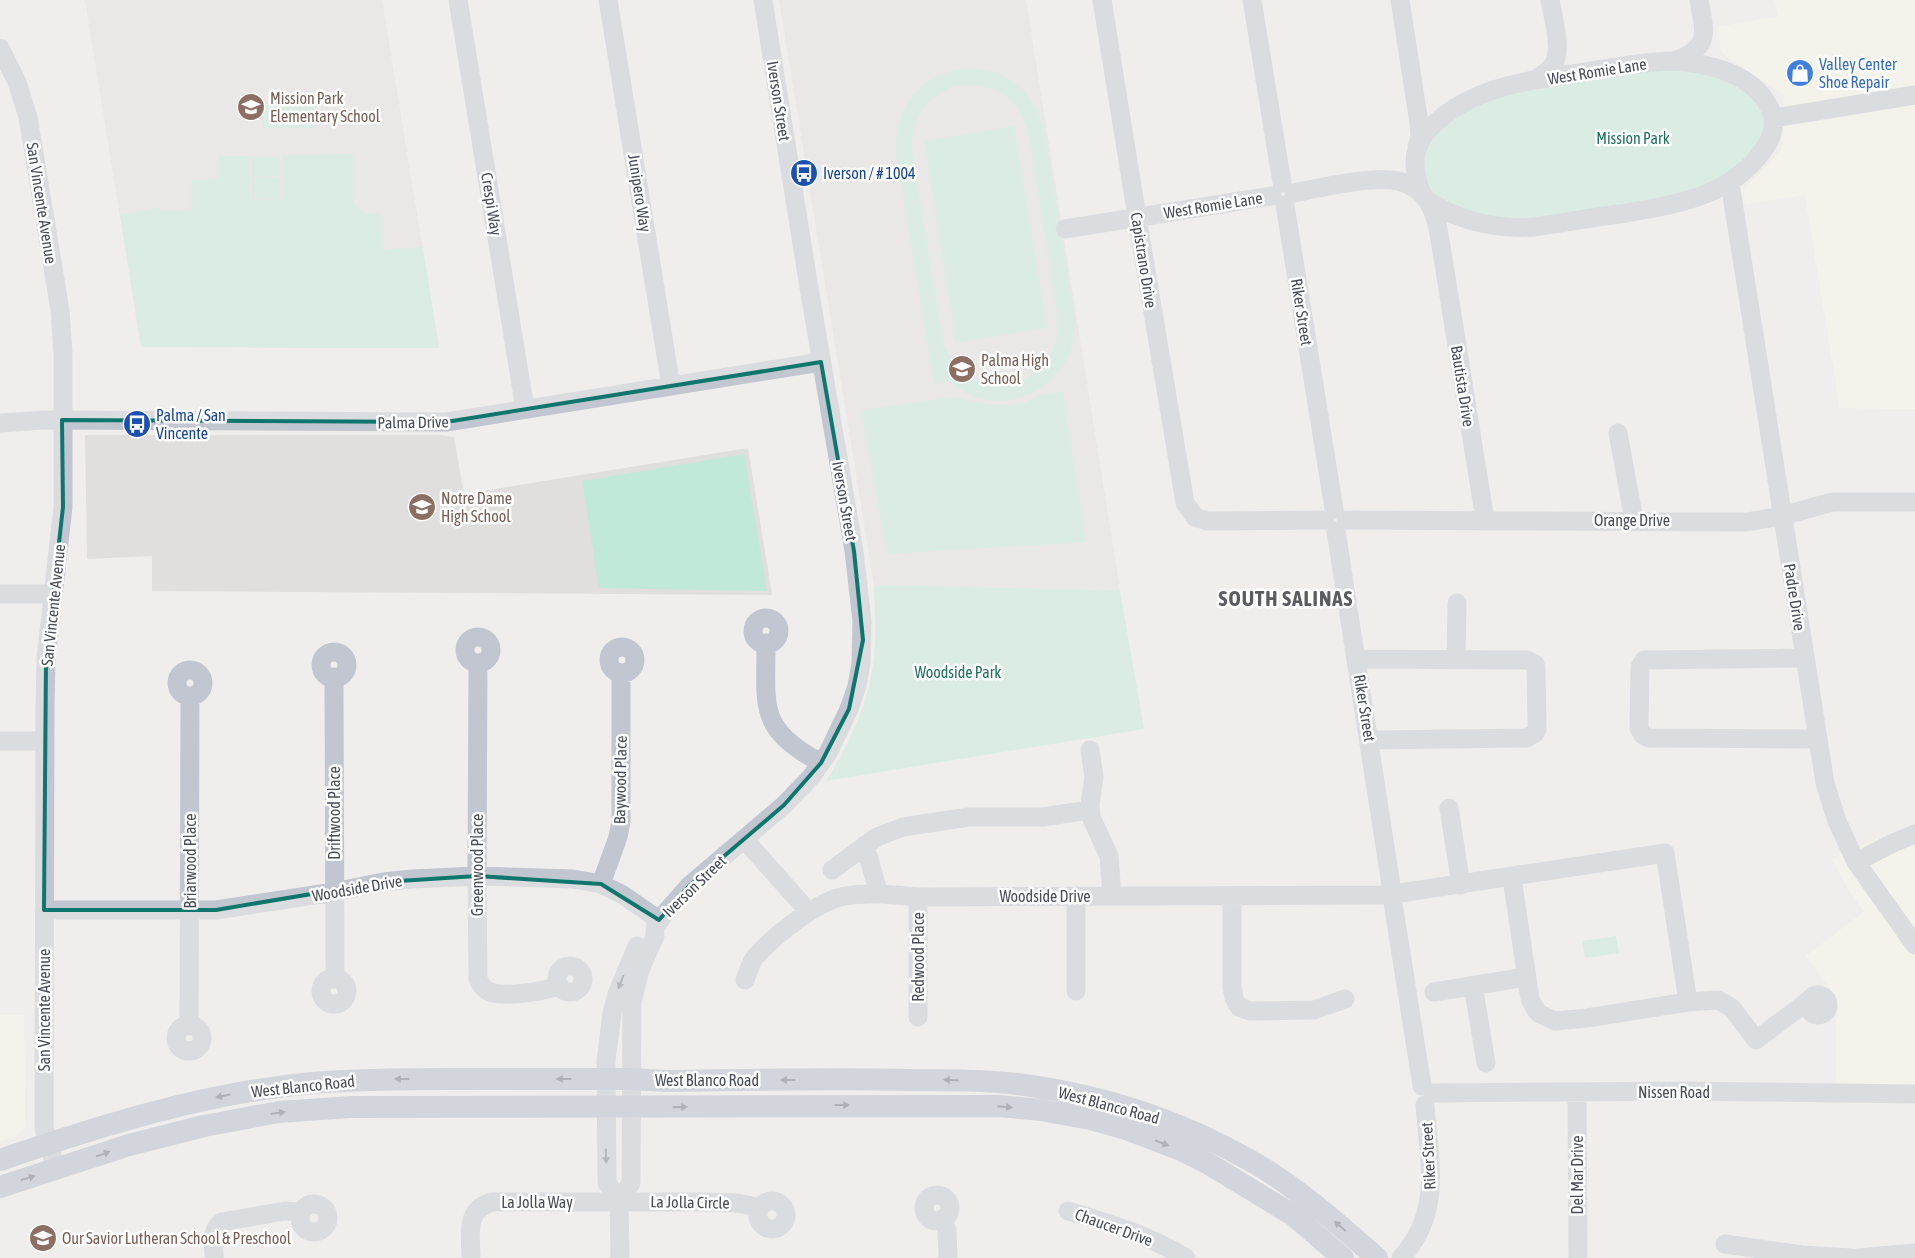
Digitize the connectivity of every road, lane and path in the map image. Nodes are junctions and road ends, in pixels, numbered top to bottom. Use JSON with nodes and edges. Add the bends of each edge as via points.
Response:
{"nodes":[{"id":1,"x":458,"y":0,"type":"edge"},
{"id":2,"x":608,"y":0,"type":"edge"},
{"id":3,"x":763,"y":0,"type":"edge"},
{"id":4,"x":1102,"y":0,"type":"edge"},
{"id":5,"x":1252,"y":0,"type":"edge"},
{"id":6,"x":1400,"y":0,"type":"edge"},
{"id":7,"x":1550,"y":0,"type":"edge"},
{"id":8,"x":1699,"y":0,"type":"edge"},
{"id":9,"x":1703,"y":25,"type":"junction"},
{"id":10,"x":1557,"y":45,"type":"junction"},
{"id":11,"x":1,"y":52,"type":"edge"},
{"id":12,"x":1674,"y":62,"type":"junction"},
{"id":13,"x":1588,"y":72,"type":"junction"},
{"id":14,"x":1728,"y":73,"type":"junction"},
{"id":15,"x":1534,"y":80,"type":"junction"},
{"id":16,"x":1414,"y":82,"type":"junction"},
{"id":17,"x":1915,"y":95,"type":"edge"},
{"id":18,"x":1457,"y":107,"type":"junction"},
{"id":19,"x":1774,"y":118,"type":"junction"},
{"id":20,"x":1418,"y":144,"type":"junction"},
{"id":21,"x":1370,"y":181,"type":"junction"},
{"id":22,"x":1730,"y":183,"type":"junction"},
{"id":23,"x":1283,"y":194,"type":"junction"},
{"id":24,"x":1702,"y":197,"type":"junction"},
{"id":25,"x":1426,"y":198,"type":"junction"},
{"id":26,"x":1136,"y":218,"type":"junction"},
{"id":27,"x":1480,"y":223,"type":"junction"},
{"id":28,"x":1736,"y":226,"type":"junction"},
{"id":29,"x":1065,"y":229,"type":"dead end"},
{"id":30,"x":1442,"y":252,"type":"junction"},
{"id":31,"x":821,"y":362,"type":"junction"},
{"id":32,"x":671,"y":386,"type":"junction"},
{"id":33,"x":525,"y":409,"type":"junction"},
{"id":34,"x":62,"y":420,"type":"junction"},
{"id":35,"x":0,"y":423,"type":"edge"},
{"id":36,"x":1618,"y":433,"type":"dead end"},
{"id":37,"x":1915,"y":502,"type":"edge"},
{"id":38,"x":1782,"y":516,"type":"junction"},
{"id":39,"x":1196,"y":517,"type":"joint"},
{"id":40,"x":1335,"y":520,"type":"junction"},
{"id":41,"x":1485,"y":520,"type":"junction"},
{"id":42,"x":1634,"y":520,"type":"junction"},
{"id":43,"x":0,"y":594,"type":"edge"},
{"id":44,"x":52,"y":594,"type":"junction"},
{"id":45,"x":1457,"y":603,"type":"dead end"},
{"id":46,"x":766,"y":643,"type":"dead end"},
{"id":47,"x":1804,"y":658,"type":"junction"},
{"id":48,"x":1357,"y":659,"type":"junction"},
{"id":49,"x":1456,"y":659,"type":"junction"},
{"id":50,"x":478,"y":663,"type":"dead end"},
{"id":51,"x":621,"y":672,"type":"dead end"},
{"id":52,"x":334,"y":678,"type":"dead end"},
{"id":53,"x":190,"y":696,"type":"dead end"},
{"id":54,"x":1817,"y":739,"type":"junction"},
{"id":55,"x":1370,"y":740,"type":"junction"},
{"id":56,"x":0,"y":741,"type":"edge"},
{"id":57,"x":44,"y":741,"type":"junction"},
{"id":58,"x":1090,"y":750,"type":"dead end"},
{"id":59,"x":821,"y":763,"type":"junction"},
{"id":60,"x":1449,"y":808,"type":"dead end"},
{"id":61,"x":1090,"y":810,"type":"junction"},
{"id":62,"x":1915,"y":834,"type":"edge"},
{"id":63,"x":744,"y":839,"type":"junction"},
{"id":64,"x":865,"y":845,"type":"junction"},
{"id":65,"x":1856,"y":862,"type":"junction"},
{"id":66,"x":832,"y":870,"type":"dead end"},
{"id":67,"x":476,"y":876,"type":"junction"},
{"id":68,"x":1512,"y":878,"type":"junction"},
{"id":69,"x":600,"y":884,"type":"junction"},
{"id":70,"x":1461,"y":885,"type":"junction"},
{"id":71,"x":334,"y":892,"type":"junction"},
{"id":72,"x":879,"y":894,"type":"junction"},
{"id":73,"x":1392,"y":894,"type":"junction"},
{"id":74,"x":918,"y":896,"type":"junction"},
{"id":75,"x":1076,"y":896,"type":"junction"},
{"id":76,"x":1112,"y":896,"type":"junction"},
{"id":77,"x":1232,"y":896,"type":"junction"},
{"id":78,"x":44,"y":910,"type":"junction"},
{"id":79,"x":190,"y":911,"type":"junction"},
{"id":80,"x":809,"y":912,"type":"junction"},
{"id":81,"x":657,"y":924,"type":"junction"},
{"id":82,"x":1915,"y":945,"type":"edge"},
{"id":83,"x":1526,"y":977,"type":"junction"},
{"id":84,"x":335,"y":979,"type":"dead end"},
{"id":85,"x":745,"y":980,"type":"dead end"},
{"id":86,"x":560,"y":985,"type":"dead end"},
{"id":87,"x":1474,"y":985,"type":"junction"},
{"id":88,"x":1076,"y":991,"type":"dead end"},
{"id":89,"x":1434,"y":992,"type":"dead end"},
{"id":90,"x":1812,"y":998,"type":"dead end"},
{"id":91,"x":1345,"y":999,"type":"dead end"},
{"id":92,"x":1688,"y":1002,"type":"junction"},
{"id":93,"x":918,"y":1017,"type":"dead end"},
{"id":94,"x":189,"y":1026,"type":"dead end"},
{"id":95,"x":1486,"y":1063,"type":"dead end"},
{"id":96,"x":606,"y":1079,"type":"junction"},
{"id":97,"x":630,"y":1079,"type":"junction"},
{"id":98,"x":1577,"y":1092,"type":"junction"},
{"id":99,"x":1915,"y":1094,"type":"edge"},
{"id":100,"x":1426,"y":1095,"type":"junction"},
{"id":101,"x":606,"y":1107,"type":"junction"},
{"id":102,"x":631,"y":1107,"type":"junction"},
{"id":103,"x":48,"y":1144,"type":"junction"},
{"id":104,"x":0,"y":1160,"type":"edge"},
{"id":105,"x":57,"y":1169,"type":"junction"},
{"id":106,"x":0,"y":1187,"type":"edge"},
{"id":107,"x":619,"y":1201,"type":"junction"},
{"id":108,"x":760,"y":1208,"type":"dead end"},
{"id":109,"x":1068,"y":1211,"type":"dead end"},
{"id":110,"x":301,"y":1212,"type":"dead end"},
{"id":111,"x":942,"y":1219,"type":"dead end"},
{"id":112,"x":1725,"y":1244,"type":"dead end"},
{"id":113,"x":1915,"y":1253,"type":"edge"},
{"id":114,"x":214,"y":1258,"type":"edge"},
{"id":115,"x":471,"y":1258,"type":"edge"},
{"id":116,"x":620,"y":1258,"type":"edge"},
{"id":117,"x":948,"y":1258,"type":"edge"},
{"id":118,"x":1186,"y":1258,"type":"edge"},
{"id":119,"x":1343,"y":1258,"type":"edge"},
{"id":120,"x":1377,"y":1258,"type":"edge"},
{"id":121,"x":1401,"y":1258,"type":"edge"},
{"id":122,"x":1578,"y":1258,"type":"edge"},
{"id":123,"x":1851,"y":1258,"type":"edge"},
{"id":124,"x":1857,"y":1258,"type":"edge"}],
"edges":[{"from":1,"to":33,"type":"street","name":"Crespi Way"},
{"from":2,"to":32,"type":"street","name":"Junipero Way"},
{"from":3,"to":31,"type":"street","name":"Iverson Street"},
{"from":4,"to":26,"type":"street","name":"Capistrano Drive"},
{"from":5,"to":23,"type":"street","name":"Riker Street"},
{"from":6,"to":16,"type":"street"},
{"from":7,"to":10,"type":"street"},
{"from":8,"to":9,"type":"street"},
{"from":9,"to":12,"type":"street","via":[[1703,37],[1697,49]]},
{"from":9,"to":14,"type":"street","via":[[1715,57]]},
{"from":10,"to":13,"type":"street","via":[[1572,66]]},
{"from":10,"to":15,"type":"street","via":[[1552,66]]},
{"from":11,"to":34,"type":"street","name":"San Vincente Avenue","via":[[23,98],[40,184],[62,332]]},
{"from":12,"to":13,"type":"street","name":"West Romie Lane","via":[[1651,62]]},
{"from":12,"to":14,"type":"street","name":"West Romie Lane","via":[[1710,66]]},
{"from":13,"to":15,"type":"street","name":"West Romie Lane"},
{"from":14,"to":19,"type":"street","name":"West Romie Lane","via":[[1758,91]]},
{"from":15,"to":18,"type":"street","name":"West Romie Lane","via":[[1500,87]]},
{"from":16,"to":18,"type":"street","via":[[1430,104],[1443,108]]},
{"from":16,"to":20,"type":"street","via":[[1420,123]]},
{"from":17,"to":19,"type":"street"},
{"from":18,"to":20,"type":"street","name":"West Romie Lane","via":[[1434,125]]},
{"from":19,"to":22,"type":"street","name":"West Romie Lane","via":[[1774,130],[1761,154]]},
{"from":20,"to":21,"type":"street","name":"West Romie Lane","via":[[1402,167]]},
{"from":20,"to":25,"type":"street","via":[[1414,161],[1416,175]]},
{"from":21,"to":23,"type":"street","name":"West Romie Lane"},
{"from":21,"to":25,"type":"street","name":"West Romie Lane","via":[[1404,182]]},
{"from":22,"to":24,"type":"street","name":"West Romie Lane"},
{"from":22,"to":28,"type":"street","name":"Padre Drive"},
{"from":23,"to":26,"type":"street","name":"West Romie Lane"},
{"from":23,"to":40,"type":"street","name":"Riker Street"},
{"from":24,"to":27,"type":"street","name":"West Romie Lane","via":[[1669,206],[1533,227],[1498,227]]},
{"from":24,"to":28,"type":"street","via":[[1724,204]]},
{"from":25,"to":27,"type":"street","name":"West Romie Lane","via":[[1454,215]]},
{"from":25,"to":30,"type":"street","name":"Bautista Drive","via":[[1434,216]]},
{"from":26,"to":29,"type":"street","name":"West Romie Lane"},
{"from":26,"to":39,"type":"street","name":"Capistrano Drive","via":[[1183,496]]},
{"from":27,"to":30,"type":"street","via":[[1449,232],[1443,240]]},
{"from":28,"to":38,"type":"street","name":"Padre Drive"},
{"from":30,"to":41,"type":"street","name":"Bautista Drive"},
{"from":31,"to":32,"type":"street","name":"Palma Drive"},
{"from":31,"to":59,"type":"street","name":"Iverson Street","via":[[854,551],[863,640],[857,686],[850,709]]},
{"from":32,"to":33,"type":"street","name":"Palma Drive"},
{"from":33,"to":34,"type":"street","name":"Palma Drive","via":[[446,422]]},
{"from":34,"to":35,"type":"street","name":"Palma Drive"},
{"from":34,"to":44,"type":"street","name":"San Vincente Avenue","via":[[63,507]]},
{"from":36,"to":42,"type":"street"},
{"from":37,"to":38,"type":"street","name":"Orange Drive","via":[[1832,502]]},
{"from":38,"to":42,"type":"street","name":"Orange Drive","via":[[1746,522]]},
{"from":38,"to":47,"type":"street","name":"Padre Drive"},
{"from":39,"to":40,"type":"street","name":"Orange Drive","via":[[1207,521]]},
{"from":40,"to":41,"type":"street","name":"Orange Drive"},
{"from":40,"to":48,"type":"street","name":"Riker Street"},
{"from":41,"to":42,"type":"street","name":"Orange Drive"},
{"from":43,"to":44,"type":"street"},
{"from":44,"to":57,"type":"street","name":"San Vincente Avenue"},
{"from":45,"to":49,"type":"street"},
{"from":46,"to":59,"type":"street","via":[[766,696],[776,729],[792,745]]},
{"from":47,"to":54,"type":"street","name":"Padre Drive"},
{"from":47,"to":54,"type":"street","via":[[1644,660],[1640,666],[1639,728],[1649,738]]},
{"from":48,"to":49,"type":"street"},
{"from":48,"to":55,"type":"street","name":"Riker Street"},
{"from":49,"to":55,"type":"street","via":[[1527,660],[1535,664],[1535,733],[1523,739]]},
{"from":50,"to":67,"type":"street","name":"Greenwood Place"},
{"from":51,"to":69,"type":"street","name":"Baywood Place","via":[[621,821]]},
{"from":52,"to":71,"type":"street","name":"Driftwood Place"},
{"from":53,"to":79,"type":"street","name":"Briarwood Place"},
{"from":54,"to":65,"type":"street","name":"Padre Drive","via":[[1825,783]]},
{"from":55,"to":73,"type":"street","name":"Riker Street"},
{"from":56,"to":57,"type":"street"},
{"from":57,"to":78,"type":"street","name":"San Vincente Avenue"},
{"from":58,"to":61,"type":"street","via":[[1094,777]]},
{"from":59,"to":63,"type":"street","name":"Iverson Street","via":[[791,798]]},
{"from":60,"to":70,"type":"street"},
{"from":61,"to":64,"type":"street","via":[[1042,817],[947,820],[892,830]]},
{"from":61,"to":76,"type":"street","via":[[1109,856]]},
{"from":62,"to":65,"type":"street"},
{"from":63,"to":80,"type":"street"},
{"from":63,"to":81,"type":"street","name":"Iverson Street","via":[[689,886]]},
{"from":64,"to":66,"type":"street"},
{"from":64,"to":72,"type":"street"},
{"from":65,"to":82,"type":"street","name":"Padre Drive"},
{"from":67,"to":69,"type":"street","name":"Woodside Drive","via":[[573,879]]},
{"from":67,"to":71,"type":"street","name":"Woodside Drive","via":[[383,882]]},
{"from":67,"to":86,"type":"street","name":"Greenwood Place","via":[[477,974],[482,987],[494,993],[538,993]]},
{"from":68,"to":70,"type":"street","name":"Woodside Drive"},
{"from":68,"to":83,"type":"street"},
{"from":68,"to":92,"type":"street","name":"Woodside Drive","via":[[1665,853]]},
{"from":69,"to":81,"type":"street","name":"Woodside Drive","via":[[624,894]]},
{"from":70,"to":73,"type":"street","name":"Woodside Drive"},
{"from":71,"to":79,"type":"street","name":"Woodside Drive"},
{"from":71,"to":84,"type":"street","name":"Driftwood Place"},
{"from":72,"to":74,"type":"street","name":"Woodside Drive"},
{"from":72,"to":80,"type":"street","name":"Woodside Drive","via":[[844,896]]},
{"from":73,"to":77,"type":"street","name":"Woodside Drive"},
{"from":73,"to":100,"type":"street","name":"Riker Street"},
{"from":74,"to":75,"type":"street","name":"Woodside Drive"},
{"from":74,"to":93,"type":"street","name":"Redwood Place"},
{"from":75,"to":76,"type":"street","name":"Woodside Drive"},
{"from":75,"to":88,"type":"street"},
{"from":76,"to":77,"type":"street","name":"Woodside Drive"},
{"from":77,"to":91,"type":"street","via":[[1232,987],[1239,1007],[1250,1011],[1314,1010]]},
{"from":78,"to":79,"type":"street","name":"Woodside Drive"},
{"from":78,"to":103,"type":"street","name":"San Vincente Avenue","via":[[44,1128]]},
{"from":79,"to":94,"type":"street","name":"Briarwood Place"},
{"from":80,"to":85,"type":"street","name":"Woodside Drive","via":[[755,957]]},
{"from":81,"to":96,"type":"street","name":"Iverson Street","one_way":true,"via":[[646,931],[639,942],[617,994],[609,1033]]},
{"from":81,"to":97,"type":"street","name":"Iverson Street","via":[[633,996]]},
{"from":83,"to":87,"type":"street"},
{"from":83,"to":92,"type":"street","via":[[1530,999],[1536,1010],[1555,1020]]},
{"from":87,"to":89,"type":"street"},
{"from":87,"to":95,"type":"street"},
{"from":90,"to":92,"type":"street","via":[[1756,1040],[1732,1008],[1722,1001]]},
{"from":96,"to":97,"type":"main road","name":"West Blanco Road"},
{"from":96,"to":101,"type":"street","name":"Iverson Street"},
{"from":96,"to":103,"type":"main road","name":"West Blanco Road","one_way":true,"via":[[383,1079],[312,1083],[200,1100]]},
{"from":97,"to":102,"type":"street","name":"Iverson Street"},
{"from":120,"to":97,"type":"main road","name":"West Blanco Road","one_way":true,"via":[[1312,1202],[1252,1161],[1170,1122],[1084,1096],[980,1081]]},
{"from":98,"to":99,"type":"street","name":"Nissen Road"},
{"from":98,"to":100,"type":"street","name":"Nissen Road"},
{"from":98,"to":122,"type":"street","name":"Del Mar Drive"},
{"from":100,"to":121,"type":"street","name":"Riker Street","via":[[1432,1187],[1422,1229]]},
{"from":101,"to":102,"type":"main road","name":"West Blanco Road"},
{"from":105,"to":101,"type":"main road","name":"West Blanco Road","one_way":true,"via":[[129,1145],[279,1112],[351,1107]]},
{"from":101,"to":107,"type":"street","name":"Iverson Street","one_way":true,"via":[[607,1183]]},
{"from":102,"to":107,"type":"street","name":"Iverson Street","via":[[631,1183]]},
{"from":102,"to":119,"type":"main road","name":"West Blanco Road","one_way":true,"via":[[999,1106],[1090,1119],[1140,1134],[1209,1164],[1293,1214]]},
{"from":103,"to":104,"type":"main road","name":"West Blanco Road"},
{"from":103,"to":105,"type":"street","name":"San Vincente Avenue"},
{"from":106,"to":105,"type":"main road","name":"West Blanco Road","one_way":true},
{"from":107,"to":108,"type":"street","name":"La Jolla Circle","via":[[726,1202]]},
{"from":107,"to":115,"type":"street","name":"La Jolla Way","via":[[485,1204],[476,1210],[472,1220]]},
{"from":107,"to":116,"type":"street"},
{"from":109,"to":118,"type":"street","name":"Chaucer Drive","via":[[1112,1224]]},
{"from":110,"to":114,"type":"street","via":[[285,1211],[222,1222],[214,1233]]},
{"from":111,"to":117,"type":"street","via":[[947,1230]]},
{"from":112,"to":123,"type":"street"},
{"from":113,"to":124,"type":"street"}]}
